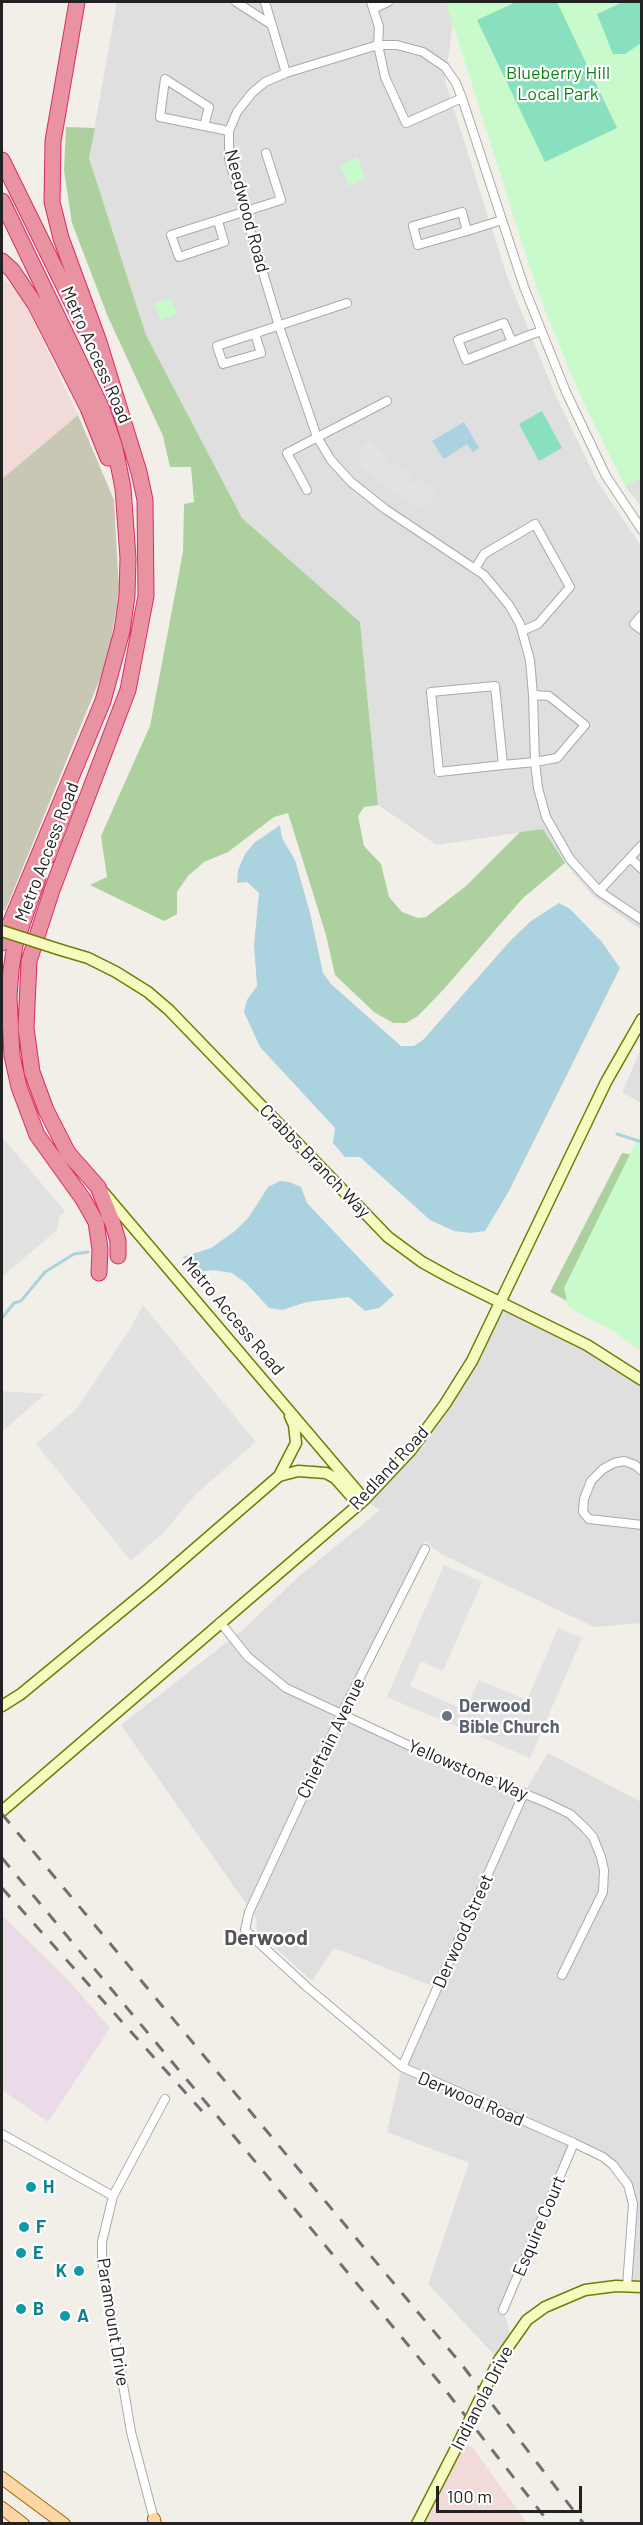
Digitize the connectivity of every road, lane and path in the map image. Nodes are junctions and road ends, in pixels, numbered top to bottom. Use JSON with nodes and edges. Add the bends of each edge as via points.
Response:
{"nodes":[{"id":1,"x":77,"y":2,"type":"edge"},
{"id":2,"x":236,"y":2,"type":"edge"},
{"id":3,"x":265,"y":2,"type":"edge"},
{"id":4,"x":388,"y":2,"type":"edge"},
{"id":5,"x":372,"y":5,"type":"edge"},
{"id":6,"x":272,"y":25,"type":"junction"},
{"id":7,"x":378,"y":45,"type":"junction"},
{"id":8,"x":286,"y":72,"type":"junction"},
{"id":9,"x":462,"y":98,"type":"junction"},
{"id":10,"x":204,"y":126,"type":"junction"},
{"id":11,"x":229,"y":131,"type":"junction"},
{"id":12,"x":266,"y":153,"type":"dead end"},
{"id":13,"x":2,"y":160,"type":"edge"},
{"id":14,"x":2,"y":201,"type":"edge"},
{"id":15,"x":244,"y":213,"type":"junction"},
{"id":16,"x":502,"y":220,"type":"junction"},
{"id":17,"x":218,"y":221,"type":"junction"},
{"id":18,"x":467,"y":231,"type":"junction"},
{"id":19,"x":2,"y":261,"type":"edge"},
{"id":20,"x":347,"y":303,"type":"dead end"},
{"id":21,"x":279,"y":326,"type":"junction"},
{"id":22,"x":541,"y":331,"type":"junction"},
{"id":23,"x":255,"y":334,"type":"junction"},
{"id":24,"x":512,"y":342,"type":"junction"},
{"id":25,"x":109,"y":378,"type":"junction"},
{"id":26,"x":387,"y":401,"type":"dead end"},
{"id":27,"x":317,"y":437,"type":"junction"},
{"id":28,"x":307,"y":490,"type":"dead end"},
{"id":29,"x":642,"y":530,"type":"edge"},
{"id":30,"x":127,"y":540,"type":"junction"},
{"id":31,"x":475,"y":569,"type":"junction"},
{"id":32,"x":642,"y":615,"type":"edge"},
{"id":33,"x":642,"y":630,"type":"edge"},
{"id":34,"x":522,"y":631,"type":"junction"},
{"id":35,"x":533,"y":695,"type":"junction"},
{"id":36,"x":90,"y":734,"type":"junction"},
{"id":37,"x":535,"y":762,"type":"junction"},
{"id":38,"x":503,"y":765,"type":"junction"},
{"id":39,"x":642,"y":845,"type":"edge"},
{"id":40,"x":630,"y":858,"type":"junction"},
{"id":41,"x":642,"y":869,"type":"edge"},
{"id":42,"x":599,"y":891,"type":"junction"},
{"id":43,"x":642,"y":920,"type":"edge"},
{"id":44,"x":2,"y":931,"type":"edge"},
{"id":45,"x":2,"y":942,"type":"edge"},
{"id":46,"x":642,"y":1019,"type":"edge"},
{"id":47,"x":98,"y":1187,"type":"junction"},
{"id":48,"x":118,"y":1256,"type":"dead end"},
{"id":49,"x":99,"y":1273,"type":"dead end"},
{"id":50,"x":501,"y":1301,"type":"junction"},
{"id":51,"x":642,"y":1380,"type":"edge"},
{"id":52,"x":288,"y":1410,"type":"junction"},
{"id":53,"x":642,"y":1471,"type":"edge"},
{"id":54,"x":279,"y":1476,"type":"junction"},
{"id":55,"x":361,"y":1501,"type":"junction"},
{"id":56,"x":642,"y":1525,"type":"edge"},
{"id":57,"x":425,"y":1549,"type":"dead end"},
{"id":58,"x":220,"y":1622,"type":"junction"},
{"id":59,"x":2,"y":1706,"type":"edge"},
{"id":60,"x":341,"y":1715,"type":"junction"},
{"id":61,"x":524,"y":1793,"type":"junction"},
{"id":62,"x":2,"y":1811,"type":"edge"},
{"id":63,"x":245,"y":1930,"type":"joint"},
{"id":64,"x":562,"y":1975,"type":"dead end"},
{"id":65,"x":402,"y":2067,"type":"junction"},
{"id":66,"x":165,"y":2099,"type":"dead end"},
{"id":67,"x":2,"y":2134,"type":"edge"},
{"id":68,"x":574,"y":2143,"type":"junction"},
{"id":69,"x":113,"y":2196,"type":"junction"},
{"id":70,"x":627,"y":2286,"type":"junction"},
{"id":71,"x":642,"y":2287,"type":"edge"},
{"id":72,"x":503,"y":2310,"type":"dead end"},
{"id":73,"x":2,"y":2478,"type":"edge"},
{"id":74,"x":2,"y":2508,"type":"edge"},
{"id":75,"x":154,"y":2522,"type":"edge"},
{"id":76,"x":23,"y":2523,"type":"edge"},
{"id":77,"x":64,"y":2523,"type":"edge"},
{"id":78,"x":417,"y":2523,"type":"edge"}],
"edges":[{"from":1,"to":25,"type":"highway","via":[[53,141],[52,202]]},
{"from":2,"to":6,"type":"street"},
{"from":3,"to":6,"type":"street"},
{"from":4,"to":5,"type":"street"},
{"from":5,"to":7,"type":"street","via":[[379,27]]},
{"from":6,"to":8,"type":"street"},
{"from":7,"to":8,"type":"street","name":"Needwood Road"},
{"from":7,"to":9,"type":"street","name":"Needwood Road","via":[[397,45],[434,58],[445,67]]},
{"from":7,"to":9,"type":"street","via":[[385,77],[406,123]]},
{"from":8,"to":11,"type":"street","name":"Needwood Road","via":[[252,93]]},
{"from":9,"to":16,"type":"street","name":"Needwood Road"},
{"from":10,"to":10,"type":"street","via":[[160,117],[165,79],[209,107]]},
{"from":10,"to":11,"type":"street"},
{"from":11,"to":15,"type":"street","name":"Needwood Road","via":[[229,159]]},
{"from":12,"to":15,"type":"street","via":[[281,200]]},
{"from":13,"to":25,"type":"highway","name":"Metro Access Road"},
{"from":14,"to":30,"type":"highway","name":"Metro Access Road","via":[[102,409],[123,488]]},
{"from":15,"to":17,"type":"street"},
{"from":15,"to":21,"type":"street","name":"Needwood Road"},
{"from":16,"to":18,"type":"street"},
{"from":16,"to":22,"type":"street","name":"Needwood Road"},
{"from":17,"to":17,"type":"street","via":[[171,235],[179,257],[224,242]]},
{"from":18,"to":18,"type":"street","via":[[418,246],[413,226],[462,212]]},
{"from":19,"to":30,"type":"highway","via":[[35,304],[88,408],[109,462]]},
{"from":20,"to":21,"type":"street"},
{"from":21,"to":23,"type":"street"},
{"from":21,"to":27,"type":"street","name":"Needwood Road"},
{"from":22,"to":24,"type":"street"},
{"from":22,"to":29,"type":"street","name":"Needwood Road","via":[[606,476]]},
{"from":23,"to":23,"type":"street","via":[[217,346],[223,364],[261,353]]},
{"from":24,"to":24,"type":"street","via":[[466,360],[458,340],[504,323]]},
{"from":25,"to":47,"type":"highway","name":"Metro Access Road","via":[[145,500],[146,596],[128,690],[44,912],[26,982],[29,1054],[40,1096],[68,1153]]},
{"from":26,"to":27,"type":"street"},
{"from":27,"to":28,"type":"street","via":[[287,453]]},
{"from":27,"to":31,"type":"street","name":"Needwood Road","via":[[351,482]]},
{"from":30,"to":36,"type":"highway","name":"Metro Access Road","via":[[127,596],[122,631],[109,684]]},
{"from":31,"to":34,"type":"street","name":"Needwood Road","via":[[498,589]]},
{"from":31,"to":34,"type":"street","via":[[484,554],[535,524],[570,587],[538,624]]},
{"from":32,"to":33,"type":"street","via":[[634,624]]},
{"from":34,"to":35,"type":"street","name":"Needwood Road"},
{"from":35,"to":37,"type":"street","name":"Needwood Road"},
{"from":35,"to":37,"type":"street","via":[[549,696],[585,725],[558,758]]},
{"from":36,"to":45,"type":"highway","name":"Metro Access Road"},
{"from":36,"to":49,"type":"highway","via":[[61,825],[15,945],[9,997],[12,1056],[19,1087],[38,1135],[96,1222]]},
{"from":37,"to":38,"type":"street"},
{"from":37,"to":42,"type":"street","name":"Needwood Road","via":[[546,817],[570,859]]},
{"from":38,"to":38,"type":"street","via":[[439,772],[431,692],[495,686]]},
{"from":39,"to":40,"type":"street"},
{"from":40,"to":41,"type":"street"},
{"from":40,"to":42,"type":"street"},
{"from":42,"to":43,"type":"street","name":"Needwood Road"},
{"from":44,"to":50,"type":"main road","name":"Crabbs Branch Way","bridge":true,"via":[[88,958],[148,992],[388,1237],[422,1262]]},
{"from":46,"to":50,"type":"main road","name":"Redland Road","via":[[606,1082]]},
{"from":47,"to":48,"type":"highway","via":[[118,1241]]},
{"from":47,"to":52,"type":"main road","name":"Metro Access Road"},
{"from":50,"to":51,"type":"main road","name":"Crabbs Branch Way","via":[[587,1345]]},
{"from":50,"to":55,"type":"main road","name":"Redland Road","via":[[472,1361],[445,1404],[411,1450]]},
{"from":52,"to":54,"type":"main road","via":[[296,1443]]},
{"from":52,"to":55,"type":"main road","name":"Metro Access Road"},
{"from":53,"to":56,"type":"street","via":[[624,1461],[603,1469],[591,1481],[583,1512],[589,1519]]},
{"from":54,"to":55,"type":"main road","via":[[298,1471],[326,1473]]},
{"from":54,"to":59,"type":"main road","via":[[152,1586]]},
{"from":55,"to":58,"type":"main road","name":"Redland Road"},
{"from":57,"to":60,"type":"street","name":"Chieftain Avenue"},
{"from":58,"to":60,"type":"street","name":"Yellowstone Way","via":[[274,1681]]},
{"from":58,"to":62,"type":"main road","name":"Redland Road"},
{"from":60,"to":61,"type":"street","name":"Yellowstone Way"},
{"from":60,"to":63,"type":"street","name":"Chieftain Avenue","via":[[249,1912]]},
{"from":61,"to":64,"type":"street","name":"Yellowstone Way","via":[[570,1814],[585,1828],[598,1847],[604,1870],[603,1892]]},
{"from":61,"to":65,"type":"street","name":"Derwood Street"},
{"from":63,"to":65,"type":"street","name":"Derwood Road"},
{"from":65,"to":68,"type":"street","name":"Derwood Road"},
{"from":66,"to":69,"type":"street","name":"Paramount Drive"},
{"from":67,"to":69,"type":"street"},
{"from":68,"to":70,"type":"street","name":"Derwood Road","via":[[608,2161],[628,2185],[633,2204]]},
{"from":68,"to":72,"type":"street","name":"Esquire Court"},
{"from":69,"to":75,"type":"street","name":"Paramount Drive","via":[[103,2228],[101,2254],[131,2432]]},
{"from":70,"to":71,"type":"main road","name":"Indianola Drive"},
{"from":70,"to":78,"type":"main road","name":"Indianola Drive","bridge":true,"via":[[585,2290],[545,2307],[527,2320],[499,2360]]},
{"from":73,"to":77,"type":"main road"},
{"from":74,"to":76,"type":"main road"}]}
